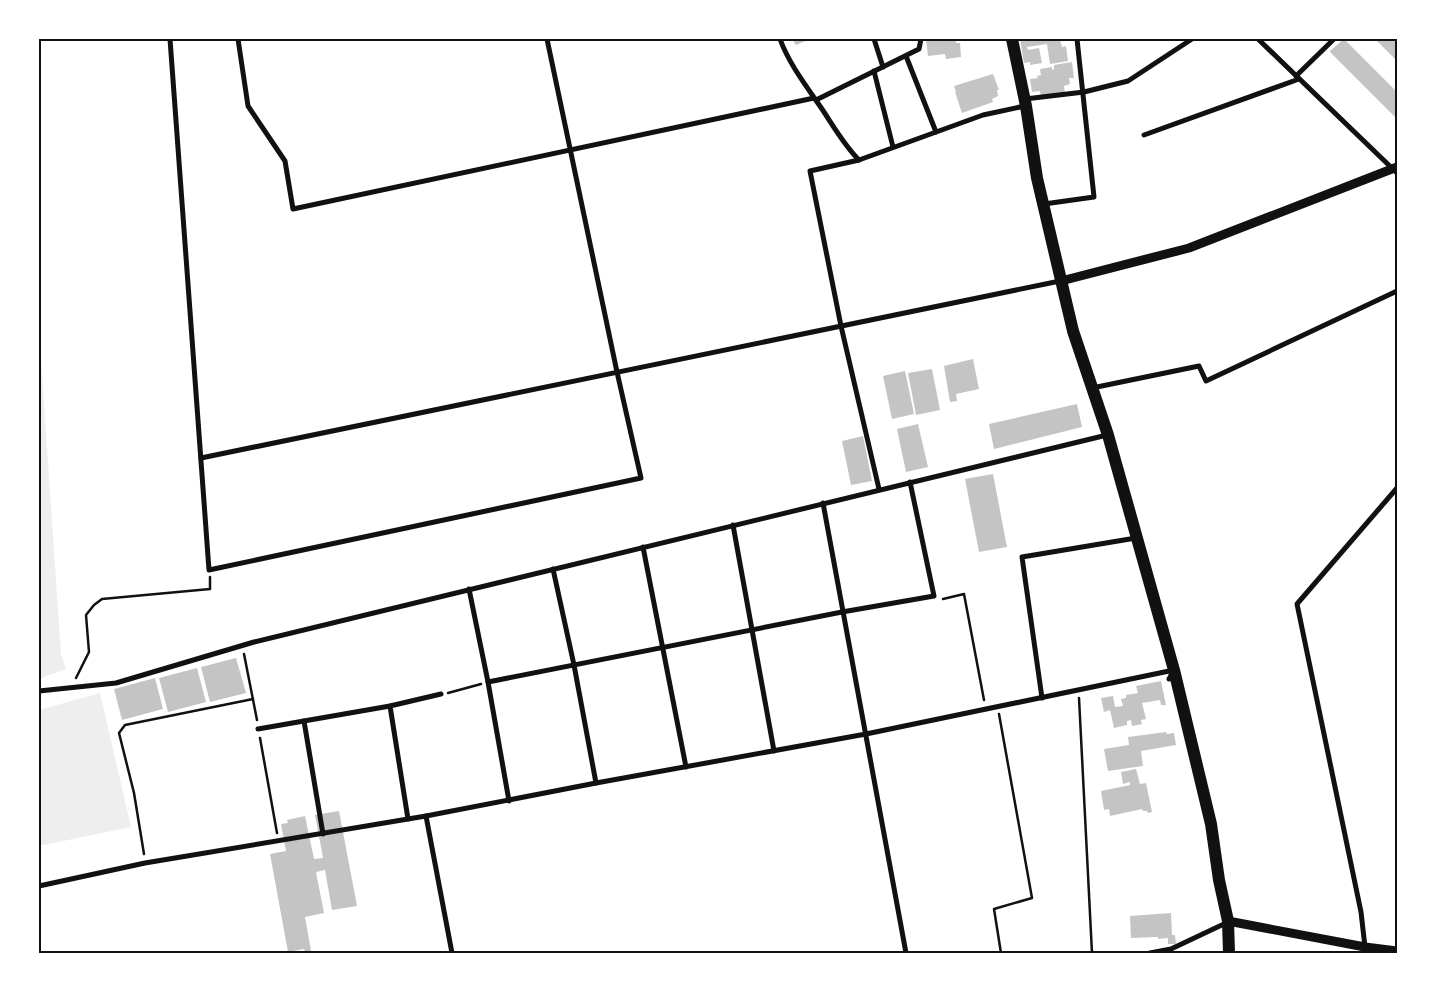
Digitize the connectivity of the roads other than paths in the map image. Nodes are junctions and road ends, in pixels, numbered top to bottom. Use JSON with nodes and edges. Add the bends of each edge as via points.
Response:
{"nodes":[{"id":1,"x":170,"y":39,"type":"edge"},
{"id":2,"x":238,"y":39,"type":"edge"},
{"id":3,"x":547,"y":39,"type":"edge"},
{"id":4,"x":780,"y":39,"type":"edge"},
{"id":5,"x":874,"y":39,"type":"edge"},
{"id":6,"x":921,"y":39,"type":"edge"},
{"id":7,"x":1012,"y":39,"type":"edge"},
{"id":8,"x":1077,"y":39,"type":"edge"},
{"id":9,"x":1192,"y":39,"type":"edge"},
{"id":10,"x":1258,"y":39,"type":"edge"},
{"id":11,"x":1334,"y":39,"type":"edge"},
{"id":12,"x":906,"y":56,"type":"junction"},
{"id":13,"x":883,"y":67,"type":"junction"},
{"id":14,"x":874,"y":71,"type":"junction"},
{"id":15,"x":1298,"y":78,"type":"junction"},
{"id":16,"x":1084,"y":92,"type":"junction"},
{"id":17,"x":815,"y":99,"type":"junction"},
{"id":18,"x":1025,"y":102,"type":"junction"},
{"id":19,"x":936,"y":132,"type":"junction"},
{"id":20,"x":1144,"y":135,"type":"dead end"},
{"id":21,"x":893,"y":148,"type":"junction"},
{"id":22,"x":570,"y":150,"type":"junction"},
{"id":23,"x":859,"y":160,"type":"junction"},
{"id":24,"x":1396,"y":170,"type":"edge"},
{"id":25,"x":1043,"y":204,"type":"junction"},
{"id":26,"x":1061,"y":281,"type":"junction"},
{"id":27,"x":1397,"y":291,"type":"edge"},
{"id":28,"x":842,"y":326,"type":"junction"},
{"id":29,"x":616,"y":372,"type":"junction"},
{"id":30,"x":1092,"y":388,"type":"junction"},
{"id":31,"x":1108,"y":435,"type":"junction"},
{"id":32,"x":201,"y":458,"type":"junction"},
{"id":33,"x":910,"y":482,"type":"junction"},
{"id":34,"x":1397,"y":488,"type":"edge"},
{"id":35,"x":879,"y":489,"type":"junction"},
{"id":36,"x":823,"y":503,"type":"junction"},
{"id":37,"x":733,"y":525,"type":"junction"},
{"id":38,"x":1137,"y":538,"type":"junction"},
{"id":39,"x":643,"y":547,"type":"junction"},
{"id":40,"x":552,"y":569,"type":"junction"},
{"id":41,"x":469,"y":589,"type":"junction"},
{"id":42,"x":842,"y":612,"type":"junction"},
{"id":43,"x":753,"y":629,"type":"junction"},
{"id":44,"x":663,"y":646,"type":"junction"},
{"id":45,"x":574,"y":665,"type":"junction"},
{"id":46,"x":1171,"y":674,"type":"junction"},
{"id":47,"x":488,"y":682,"type":"junction"},
{"id":48,"x":39,"y":691,"type":"edge"},
{"id":49,"x":441,"y":694,"type":"road end"},
{"id":50,"x":1042,"y":698,"type":"junction"},
{"id":51,"x":390,"y":706,"type":"junction"},
{"id":52,"x":304,"y":721,"type":"junction"},
{"id":53,"x":258,"y":729,"type":"road end"},
{"id":54,"x":866,"y":734,"type":"junction"},
{"id":55,"x":774,"y":751,"type":"junction"},
{"id":56,"x":686,"y":767,"type":"junction"},
{"id":57,"x":596,"y":783,"type":"junction"},
{"id":58,"x":509,"y":801,"type":"junction"},
{"id":59,"x":426,"y":816,"type":"junction"},
{"id":60,"x":408,"y":819,"type":"junction"},
{"id":61,"x":323,"y":834,"type":"junction"},
{"id":62,"x":39,"y":886,"type":"edge"},
{"id":63,"x":1228,"y":922,"type":"junction"},
{"id":64,"x":1365,"y":947,"type":"junction"},
{"id":65,"x":1397,"y":951,"type":"edge"},
{"id":66,"x":452,"y":953,"type":"edge"},
{"id":67,"x":906,"y":953,"type":"edge"},
{"id":68,"x":1150,"y":953,"type":"edge"},
{"id":69,"x":1229,"y":953,"type":"edge"}],
"edges":[{"from":1,"to":32,"type":"street"},
{"from":2,"to":22,"type":"street","via":[[248,106],[284,161],[292,209]]},
{"from":3,"to":22,"type":"street"},
{"from":4,"to":17,"type":"street","via":[[785,53]]},
{"from":5,"to":13,"type":"street"},
{"from":6,"to":12,"type":"street","via":[[919,49]]},
{"from":7,"to":18,"type":"main road"},
{"from":8,"to":16,"type":"street"},
{"from":9,"to":16,"type":"street","via":[[1128,82]]},
{"from":10,"to":15,"type":"street"},
{"from":11,"to":15,"type":"street"},
{"from":12,"to":13,"type":"street"},
{"from":12,"to":19,"type":"street"},
{"from":13,"to":14,"type":"street"},
{"from":14,"to":17,"type":"street"},
{"from":14,"to":21,"type":"street"},
{"from":15,"to":20,"type":"street"},
{"from":15,"to":24,"type":"street"},
{"from":16,"to":18,"type":"street"},
{"from":16,"to":25,"type":"street","via":[[1094,198]]},
{"from":17,"to":22,"type":"street"},
{"from":17,"to":23,"type":"street"},
{"from":18,"to":19,"type":"street"},
{"from":18,"to":25,"type":"main road"},
{"from":19,"to":21,"type":"street"},
{"from":21,"to":23,"type":"street"},
{"from":22,"to":29,"type":"street"},
{"from":23,"to":28,"type":"street","via":[[810,171]]},
{"from":24,"to":26,"type":"street","via":[[1189,248]]},
{"from":25,"to":26,"type":"main road"},
{"from":26,"to":28,"type":"street"},
{"from":26,"to":30,"type":"main road"},
{"from":27,"to":30,"type":"street","via":[[1206,381],[1199,366]]},
{"from":28,"to":29,"type":"street"},
{"from":28,"to":35,"type":"street"},
{"from":29,"to":32,"type":"street"},
{"from":29,"to":32,"type":"street","via":[[641,478],[210,570]]},
{"from":30,"to":31,"type":"main road"},
{"from":31,"to":33,"type":"street"},
{"from":31,"to":38,"type":"main road"},
{"from":33,"to":35,"type":"street"},
{"from":33,"to":42,"type":"street","via":[[934,596]]},
{"from":34,"to":64,"type":"street","via":[[1298,604],[1361,912]]},
{"from":35,"to":36,"type":"street"},
{"from":36,"to":37,"type":"street"},
{"from":36,"to":42,"type":"street"},
{"from":37,"to":39,"type":"street"},
{"from":37,"to":43,"type":"street"},
{"from":38,"to":46,"type":"main road"},
{"from":38,"to":50,"type":"street","via":[[1022,558]]},
{"from":39,"to":40,"type":"street"},
{"from":39,"to":44,"type":"street"},
{"from":40,"to":41,"type":"street"},
{"from":40,"to":45,"type":"street"},
{"from":41,"to":47,"type":"street"},
{"from":41,"to":48,"type":"street","via":[[243,645],[116,683]]},
{"from":42,"to":43,"type":"street"},
{"from":42,"to":54,"type":"street"},
{"from":43,"to":44,"type":"street"},
{"from":43,"to":55,"type":"street"},
{"from":44,"to":45,"type":"street"},
{"from":44,"to":56,"type":"street"},
{"from":45,"to":47,"type":"street"},
{"from":45,"to":57,"type":"street"},
{"from":46,"to":50,"type":"street"},
{"from":46,"to":63,"type":"main road","via":[[1211,824]]},
{"from":47,"to":58,"type":"street"},
{"from":49,"to":51,"type":"street"},
{"from":50,"to":54,"type":"street"},
{"from":51,"to":52,"type":"street"},
{"from":51,"to":60,"type":"street"},
{"from":52,"to":53,"type":"street"},
{"from":52,"to":61,"type":"street"},
{"from":54,"to":55,"type":"street"},
{"from":54,"to":67,"type":"street"},
{"from":55,"to":56,"type":"street"},
{"from":56,"to":57,"type":"street"},
{"from":57,"to":58,"type":"street"},
{"from":58,"to":59,"type":"street"},
{"from":59,"to":60,"type":"street"},
{"from":59,"to":66,"type":"street"},
{"from":60,"to":61,"type":"street"},
{"from":61,"to":62,"type":"street","via":[[145,863]]},
{"from":63,"to":64,"type":"street"},
{"from":63,"to":68,"type":"street","via":[[1171,949]]},
{"from":63,"to":69,"type":"main road"},
{"from":64,"to":65,"type":"street"}]}
